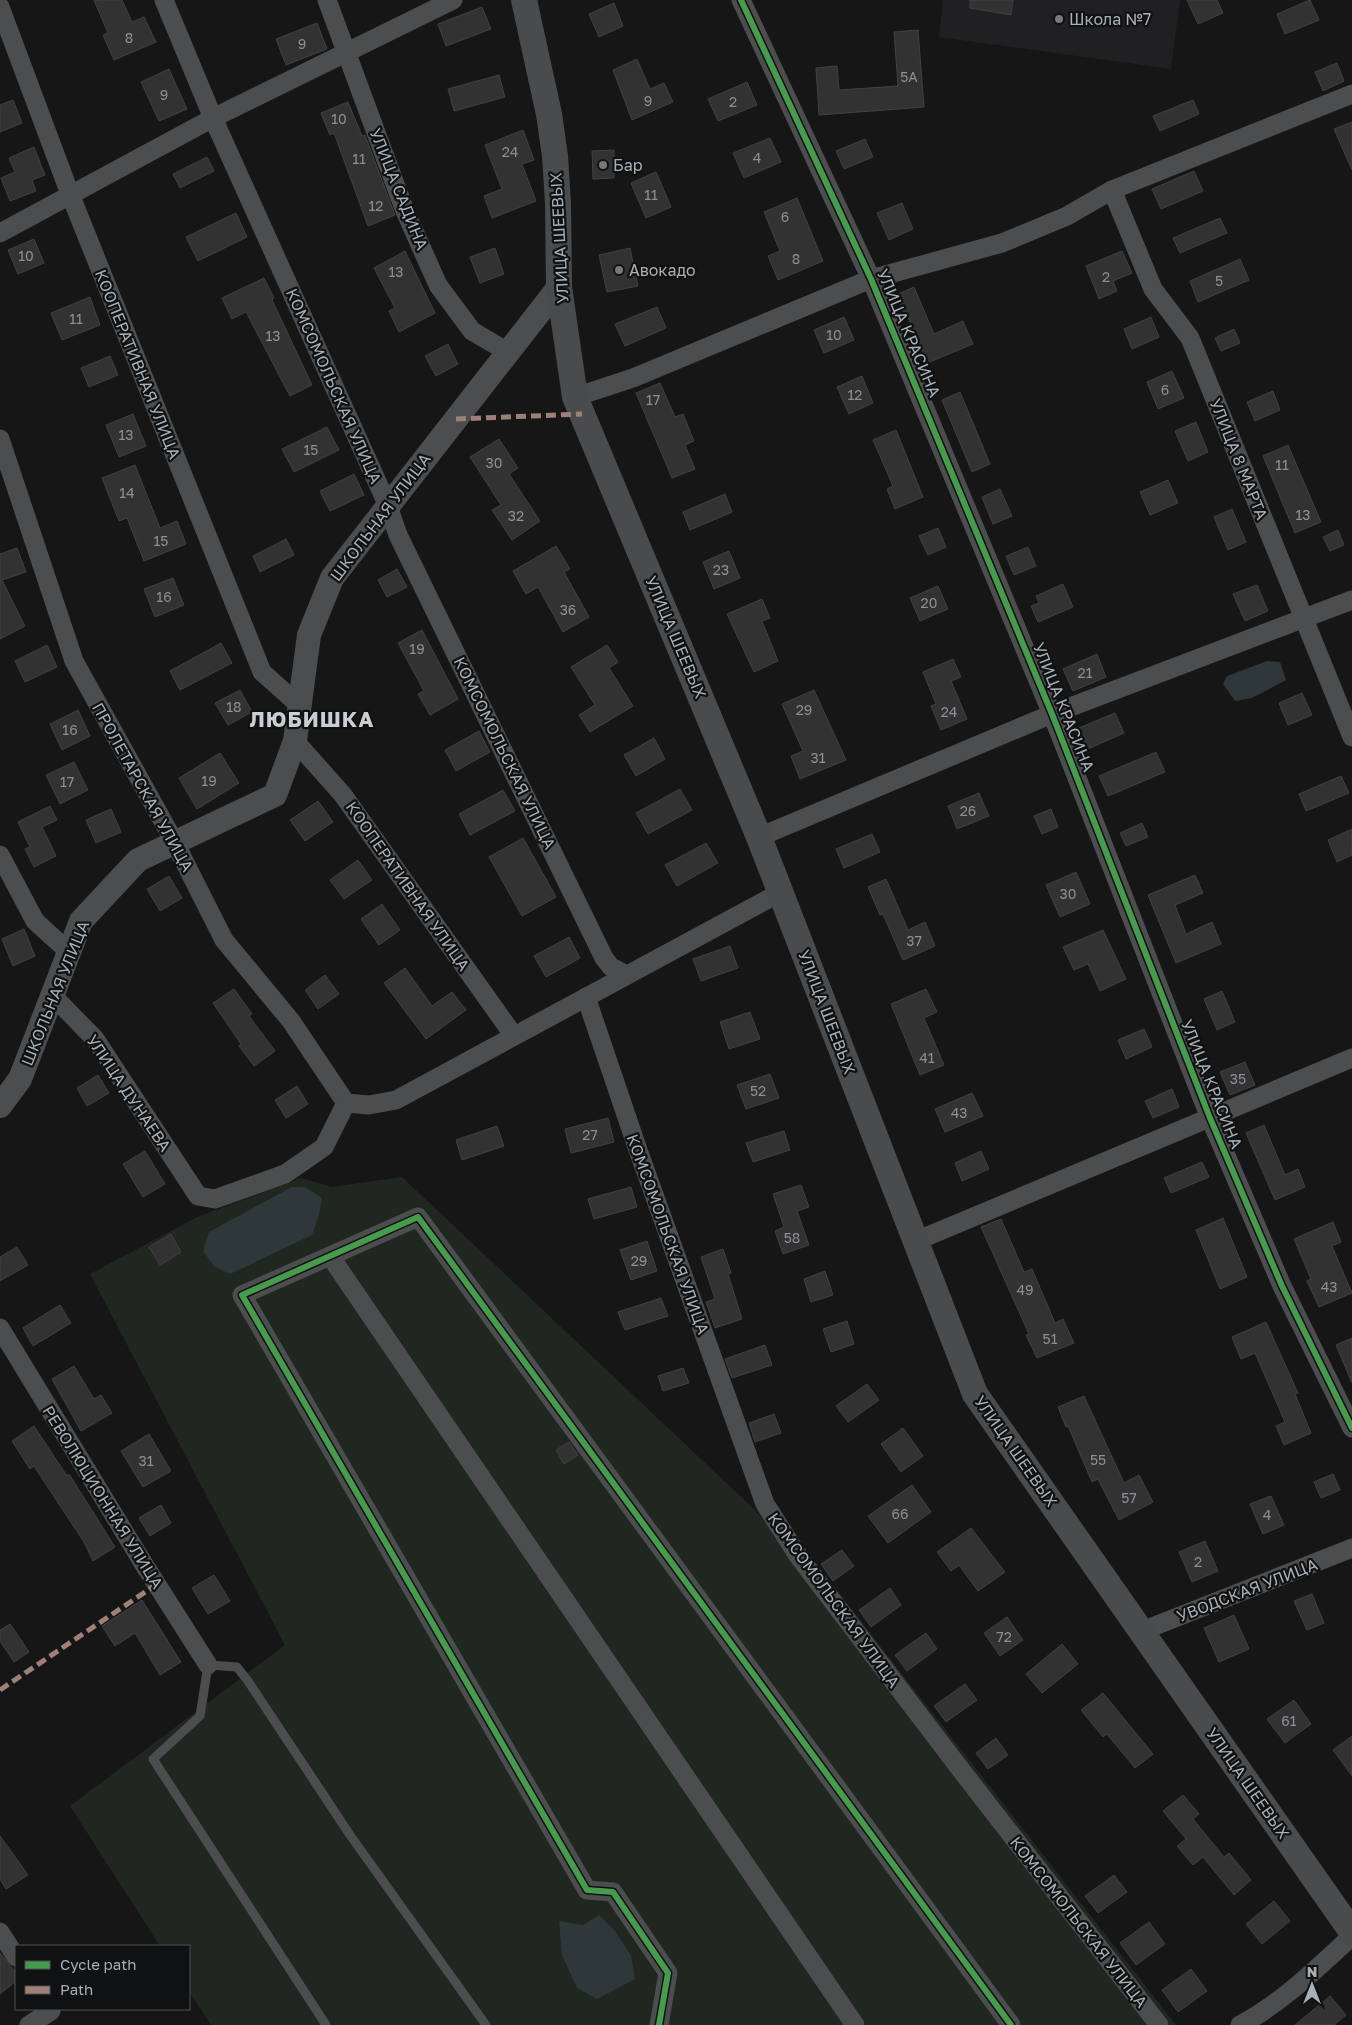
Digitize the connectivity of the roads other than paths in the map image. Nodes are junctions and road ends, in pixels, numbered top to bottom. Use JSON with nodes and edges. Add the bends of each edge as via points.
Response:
{"nodes":[{"id":1,"x":164,"y":0,"type":"edge"},
{"id":2,"x":328,"y":0,"type":"edge"},
{"id":3,"x":453,"y":0,"type":"edge"},
{"id":4,"x":524,"y":0,"type":"edge"},
{"id":5,"x":741,"y":0,"type":"edge"},
{"id":6,"x":0,"y":7,"type":"edge"},
{"id":7,"x":347,"y":54,"type":"junction"},
{"id":8,"x":1352,"y":94,"type":"edge"},
{"id":9,"x":213,"y":118,"type":"junction"},
{"id":10,"x":1112,"y":190,"type":"junction"},
{"id":11,"x":70,"y":194,"type":"junction"},
{"id":12,"x":0,"y":233,"type":"edge"},
{"id":13,"x":871,"y":279,"type":"junction"},
{"id":14,"x":559,"y":287,"type":"junction"},
{"id":15,"x":508,"y":352,"type":"junction"},
{"id":16,"x":575,"y":397,"type":"junction"},
{"id":17,"x":0,"y":439,"type":"edge"},
{"id":18,"x":388,"y":506,"type":"junction"},
{"id":19,"x":1352,"y":600,"type":"edge"},
{"id":20,"x":1304,"y":620,"type":"junction"},
{"id":21,"x":300,"y":706,"type":"junction"},
{"id":22,"x":1052,"y":714,"type":"junction"},
{"id":23,"x":1352,"y":737,"type":"edge"},
{"id":24,"x":295,"y":741,"type":"junction"},
{"id":25,"x":759,"y":837,"type":"junction"},
{"id":26,"x":175,"y":843,"type":"junction"},
{"id":27,"x":0,"y":855,"type":"edge"},
{"id":28,"x":781,"y":892,"type":"junction"},
{"id":29,"x":69,"y":952,"type":"junction"},
{"id":30,"x":627,"y":975,"type":"junction"},
{"id":31,"x":52,"y":995,"type":"junction"},
{"id":32,"x":586,"y":997,"type":"junction"},
{"id":33,"x":514,"y":1036,"type":"junction"},
{"id":34,"x":1352,"y":1058,"type":"edge"},
{"id":35,"x":346,"y":1103,"type":"junction"},
{"id":36,"x":0,"y":1106,"type":"edge"},
{"id":37,"x":1210,"y":1118,"type":"junction"},
{"id":38,"x":916,"y":1241,"type":"junction"},
{"id":39,"x":330,"y":1256,"type":"junction"},
{"id":40,"x":0,"y":1328,"type":"edge"},
{"id":41,"x":1352,"y":1428,"type":"edge"},
{"id":42,"x":1352,"y":1548,"type":"edge"},
{"id":43,"x":1142,"y":1631,"type":"junction"},
{"id":44,"x":208,"y":1666,"type":"junction"},
{"id":45,"x":0,"y":1932,"type":"edge"},
{"id":46,"x":1352,"y":1932,"type":"edge"},
{"id":47,"x":1352,"y":1936,"type":"edge"},
{"id":48,"x":15,"y":1955,"type":"edge"},
{"id":49,"x":54,"y":2015,"type":"edge"},
{"id":50,"x":30,"y":2025,"type":"edge"},
{"id":51,"x":326,"y":2025,"type":"edge"},
{"id":52,"x":486,"y":2025,"type":"edge"},
{"id":53,"x":659,"y":2025,"type":"edge"},
{"id":54,"x":855,"y":2025,"type":"edge"},
{"id":55,"x":1011,"y":2025,"type":"edge"},
{"id":56,"x":1159,"y":2025,"type":"edge"},
{"id":57,"x":1240,"y":2025,"type":"edge"}],
"edges":[{"from":1,"to":9,"type":"street","name":"КОМСОМОЛЬСКАЯ УЛИЦА"},
{"from":2,"to":7,"type":"street","name":"УЛИЦА САДИНА"},
{"from":3,"to":7,"type":"street"},
{"from":4,"to":14,"type":"main road","name":"УЛИЦА ШЕЕВЫХ","via":[[554,156]]},
{"from":5,"to":13,"type":"street","name":"УЛИЦА КРАСИНА"},
{"from":6,"to":11,"type":"street","name":"КООПЕРАТИВНАЯ УЛИЦА"},
{"from":7,"to":9,"type":"street"},
{"from":7,"to":15,"type":"street","name":"УЛИЦА САДИНА","via":[[405,211],[438,284],[472,330]]},
{"from":8,"to":10,"type":"street"},
{"from":9,"to":11,"type":"street"},
{"from":9,"to":18,"type":"street","name":"КОМСОМОЛЬСКАЯ УЛИЦА"},
{"from":10,"to":13,"type":"street","via":[[1067,216],[1002,243]]},
{"from":10,"to":20,"type":"street","name":"УЛИЦА 8 МАРТА","via":[[1153,289],[1190,338]]},
{"from":11,"to":12,"type":"street"},
{"from":11,"to":21,"type":"street","name":"КООПЕРАТИВНАЯ УЛИЦА","via":[[262,672]]},
{"from":13,"to":16,"type":"street","via":[[633,378]]},
{"from":13,"to":22,"type":"street","name":"УЛИЦА КРАСИНА"},
{"from":14,"to":15,"type":"street","name":"ШКОЛЬНАЯ УЛИЦА"},
{"from":14,"to":16,"type":"main road","name":"УЛИЦА ШЕЕВЫХ"},
{"from":15,"to":18,"type":"street","name":"ШКОЛЬНАЯ УЛИЦА"},
{"from":16,"to":25,"type":"main road","name":"УЛИЦА ШЕЕВЫХ"},
{"from":17,"to":26,"type":"street","name":"ПРОЛЕТАРСКАЯ УЛИЦА","via":[[74,661]]},
{"from":18,"to":21,"type":"street","name":"ШКОЛЬНАЯ УЛИЦА","via":[[332,578],[309,635]]},
{"from":18,"to":30,"type":"street","name":"КОМСОМОЛЬСКАЯ УЛИЦА","via":[[398,535],[604,958],[611,967]]},
{"from":19,"to":20,"type":"street"},
{"from":20,"to":22,"type":"street"},
{"from":20,"to":23,"type":"street","name":"УЛИЦА 8 МАРТА"},
{"from":21,"to":24,"type":"street","name":"ШКОЛЬНАЯ УЛИЦА"},
{"from":22,"to":25,"type":"street"},
{"from":22,"to":37,"type":"street","name":"УЛИЦА КРАСИНА"},
{"from":24,"to":26,"type":"street","name":"ШКОЛЬНАЯ УЛИЦА","via":[[274,794]]},
{"from":24,"to":33,"type":"street","name":"КООПЕРАТИВНАЯ УЛИЦА","via":[[343,794]]},
{"from":25,"to":28,"type":"main road","name":"УЛИЦА ШЕЕВЫХ"},
{"from":26,"to":29,"type":"street","name":"ШКОЛЬНАЯ УЛИЦА","via":[[138,860],[81,921]]},
{"from":26,"to":35,"type":"street","name":"ПРОЛЕТАРСКАЯ УЛИЦА","via":[[224,940],[291,1021]]},
{"from":27,"to":29,"type":"street","via":[[35,921]]},
{"from":28,"to":30,"type":"street"},
{"from":28,"to":38,"type":"main road","name":"УЛИЦА ШЕЕВЫХ"},
{"from":29,"to":31,"type":"street","name":"ШКОЛЬНАЯ УЛИЦА"},
{"from":30,"to":32,"type":"street"},
{"from":31,"to":35,"type":"street","name":"УЛИЦА ДУНАЕВА","via":[[95,1039],[198,1196],[215,1199],[285,1174],[324,1147]]},
{"from":31,"to":36,"type":"street","name":"ШКОЛЬНАЯ УЛИЦА","via":[[20,1078]]},
{"from":32,"to":33,"type":"street"},
{"from":32,"to":56,"type":"street","name":"КОМСОМОЛЬСКАЯ УЛИЦА","via":[[765,1504],[805,1565]]},
{"from":33,"to":35,"type":"street","via":[[396,1100],[369,1105]]},
{"from":34,"to":37,"type":"street"},
{"from":37,"to":38,"type":"street"},
{"from":37,"to":41,"type":"street","name":"УЛИЦА КРАСИНА","via":[[1282,1286]]},
{"from":38,"to":43,"type":"main road","name":"УЛИЦА ШЕЕВЫХ","via":[[975,1394]]},
{"from":39,"to":53,"type":"street","via":[[242,1295],[587,1890],[613,1892],[668,1973]]},
{"from":39,"to":54,"type":"street"},
{"from":39,"to":55,"type":"street","via":[[418,1217]]},
{"from":40,"to":44,"type":"street","name":"РЕВОЛЮЦИОННАЯ УЛИЦА"},
{"from":42,"to":43,"type":"street","name":"УВОДСКАЯ УЛИЦА"},
{"from":43,"to":46,"type":"main road","name":"УЛИЦА ШЕЕВЫХ"},
{"from":44,"to":51,"type":"lane","via":[[200,1716],[153,1759]]},
{"from":44,"to":52,"type":"lane","via":[[237,1668],[248,1681],[350,1835]]},
{"from":45,"to":48,"type":"street"},
{"from":47,"to":57,"type":"street","via":[[1263,2013]]},
{"from":49,"to":50,"type":"street"}]}
